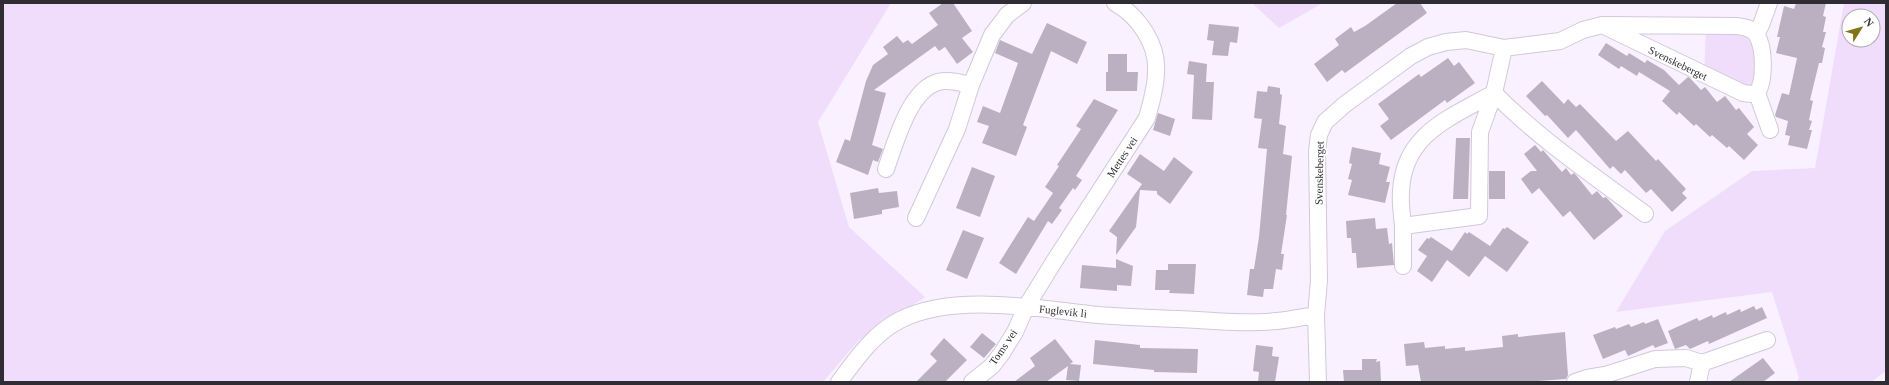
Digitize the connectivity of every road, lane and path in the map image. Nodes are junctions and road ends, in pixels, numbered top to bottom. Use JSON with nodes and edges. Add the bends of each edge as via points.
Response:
{"nodes":[{"id":1,"x":1023,"y":3,"type":"edge"},
{"id":2,"x":1115,"y":3,"type":"edge"},
{"id":3,"x":1769,"y":3,"type":"edge"},
{"id":4,"x":1602,"y":25,"type":"junction"},
{"id":5,"x":1756,"y":34,"type":"junction"},
{"id":6,"x":1504,"y":48,"type":"junction"},
{"id":7,"x":971,"y":85,"type":"junction"},
{"id":8,"x":1494,"y":93,"type":"junction"},
{"id":9,"x":1757,"y":93,"type":"junction"},
{"id":10,"x":1770,"y":130,"type":"dead end"},
{"id":11,"x":886,"y":169,"type":"dead end"},
{"id":12,"x":1645,"y":214,"type":"dead end"},
{"id":13,"x":916,"y":218,"type":"dead end"},
{"id":14,"x":1403,"y":226,"type":"junction"},
{"id":15,"x":1403,"y":266,"type":"dead end"},
{"id":16,"x":1026,"y":307,"type":"junction"},
{"id":17,"x":1316,"y":315,"type":"junction"},
{"id":18,"x":1767,"y":340,"type":"dead end"},
{"id":19,"x":1702,"y":363,"type":"junction"},
{"id":20,"x":1605,"y":379,"type":"edge"},
{"id":21,"x":839,"y":382,"type":"edge"},
{"id":22,"x":972,"y":382,"type":"edge"},
{"id":23,"x":1318,"y":382,"type":"edge"},
{"id":24,"x":1575,"y":382,"type":"edge"},
{"id":25,"x":1698,"y":382,"type":"edge"}],
"edges":[{"from":1,"to":7,"type":"street","via":[[1007,15],[992,35]]},
{"from":2,"to":16,"type":"street","name":"Mettes vei","via":[[1137,21],[1154,52],[1156,78],[1147,118]]},
{"from":3,"to":5,"type":"street"},
{"from":4,"to":5,"type":"street","name":"Svenskeberget","via":[[1737,26],[1749,28]]},
{"from":4,"to":6,"type":"street","name":"Svenskeberget","via":[[1583,30],[1560,41]]},
{"from":4,"to":9,"type":"street","name":"Svenskeberget","via":[[1743,93]]},
{"from":5,"to":9,"type":"street","via":[[1761,47],[1762,80]]},
{"from":6,"to":8,"type":"street"},
{"from":6,"to":17,"type":"street","name":"Svenskeberget","via":[[1466,40],[1428,47],[1411,56],[1325,122],[1319,135],[1317,151],[1319,280]]},
{"from":7,"to":11,"type":"street","via":[[949,80],[937,82],[926,88],[912,106]]},
{"from":7,"to":13,"type":"street","via":[[957,128]]},
{"from":8,"to":12,"type":"street","via":[[1511,111],[1552,144]]},
{"from":8,"to":14,"type":"street","via":[[1443,122],[1425,135],[1412,150],[1404,171],[1400,193]]},
{"from":8,"to":14,"type":"street","via":[[1480,132],[1479,216]]},
{"from":9,"to":10,"type":"street"},
{"from":14,"to":15,"type":"street"},
{"from":16,"to":17,"type":"street","name":"Fuglevik li","via":[[1098,315],[1228,322],[1277,321]]},
{"from":16,"to":21,"type":"street","name":"Fuglevik li","via":[[973,305],[937,308],[901,319],[883,330]]},
{"from":16,"to":22,"type":"street","name":"Toms vei","via":[[1002,353],[992,366]]},
{"from":17,"to":23,"type":"street","name":"Svenskeberget"},
{"from":18,"to":19,"type":"street"},
{"from":19,"to":20,"type":"street","via":[[1686,358],[1655,359]]},
{"from":19,"to":25,"type":"street"},
{"from":20,"to":24,"type":"street","via":[[1587,378]]}]}
